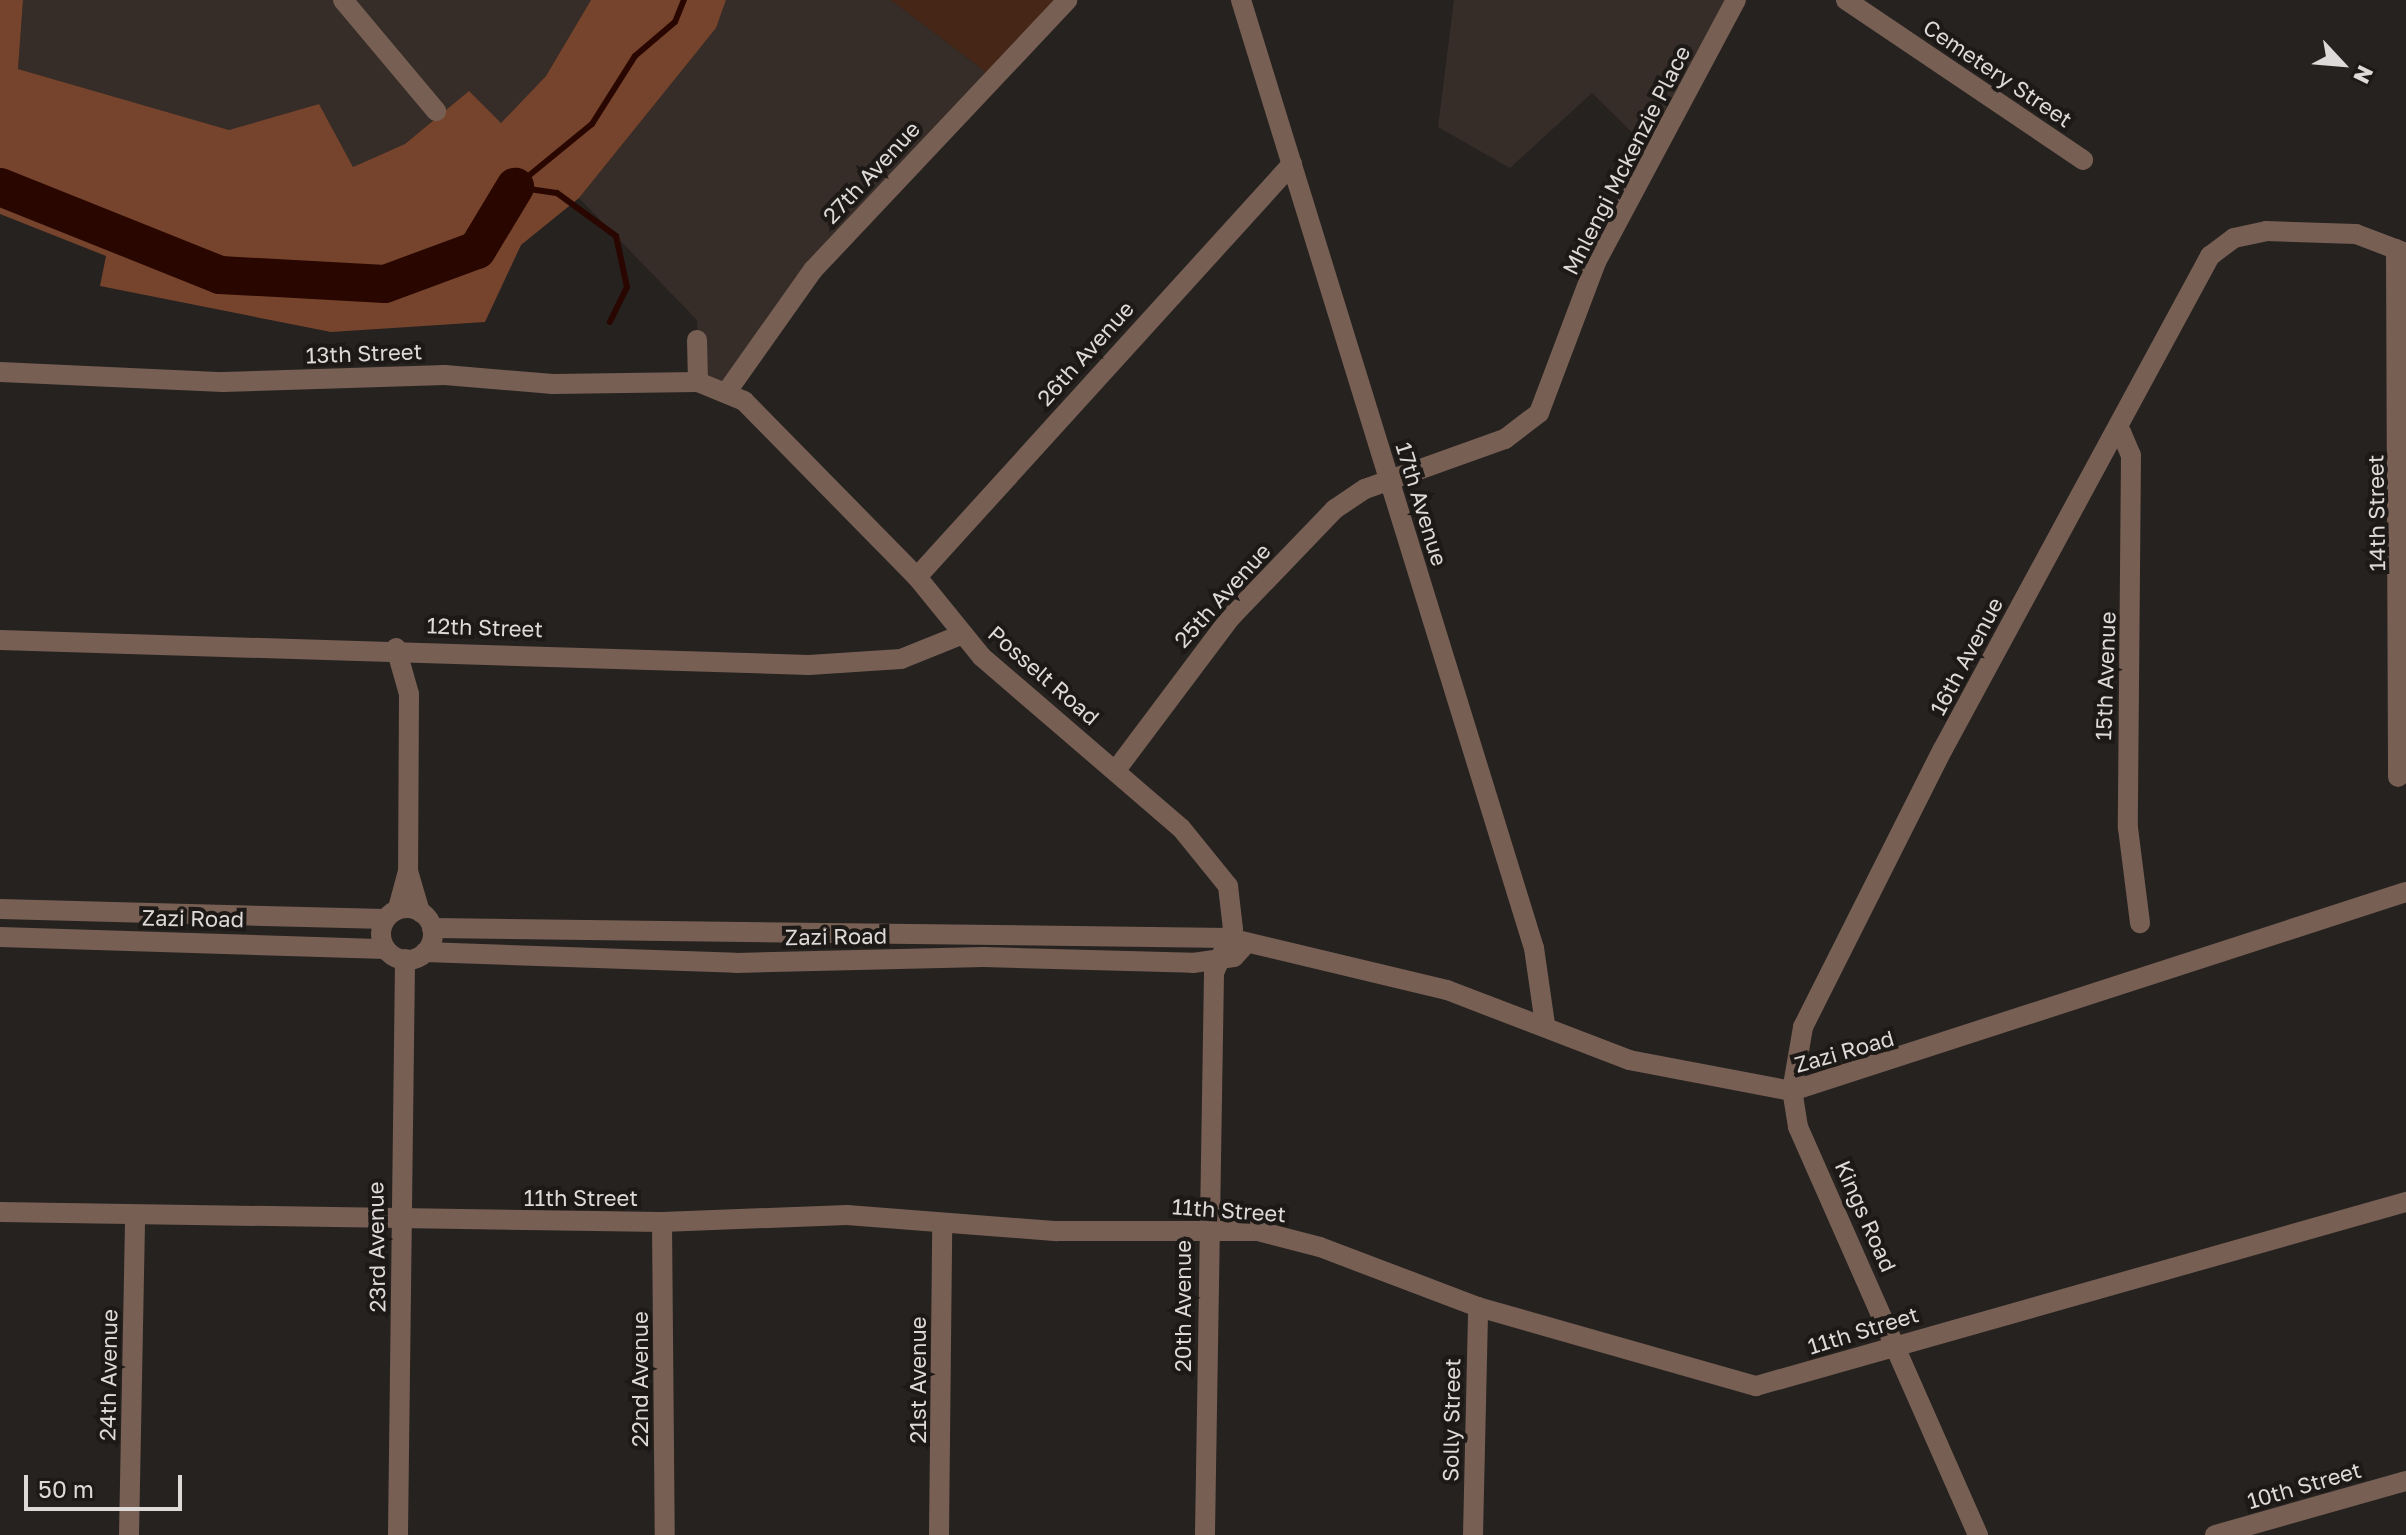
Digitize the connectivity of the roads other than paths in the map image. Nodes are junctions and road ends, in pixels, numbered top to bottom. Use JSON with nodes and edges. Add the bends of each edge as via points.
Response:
{"nodes":[{"id":1,"x":343,"y":0,"type":"edge"},
{"id":2,"x":1067,"y":0,"type":"edge"},
{"id":3,"x":1241,"y":0,"type":"edge"},
{"id":4,"x":1736,"y":0,"type":"edge"},
{"id":5,"x":1846,"y":0,"type":"edge"},
{"id":6,"x":436,"y":111,"type":"dead end"},
{"id":7,"x":2083,"y":160,"type":"dead end"},
{"id":8,"x":1292,"y":164,"type":"junction"},
{"id":9,"x":2401,"y":251,"type":"edge"},
{"id":10,"x":697,"y":340,"type":"dead end"},
{"id":11,"x":0,"y":372,"type":"edge"},
{"id":12,"x":698,"y":382,"type":"junction"},
{"id":13,"x":728,"y":390,"type":"junction"},
{"id":14,"x":2121,"y":432,"type":"junction"},
{"id":15,"x":1390,"y":484,"type":"junction"},
{"id":16,"x":917,"y":577,"type":"junction"},
{"id":17,"x":963,"y":634,"type":"junction"},
{"id":18,"x":0,"y":640,"type":"edge"},
{"id":19,"x":396,"y":648,"type":"junction"},
{"id":20,"x":1116,"y":770,"type":"junction"},
{"id":21,"x":2398,"y":777,"type":"dead end"},
{"id":22,"x":408,"y":871,"type":"junction"},
{"id":23,"x":2406,"y":892,"type":"edge"},
{"id":24,"x":0,"y":909,"type":"edge"},
{"id":25,"x":392,"y":914,"type":"junction"},
{"id":26,"x":426,"y":920,"type":"junction"},
{"id":27,"x":2140,"y":923,"type":"dead end"},
{"id":28,"x":0,"y":937,"type":"edge"},
{"id":29,"x":1236,"y":942,"type":"junction"},
{"id":30,"x":386,"y":949,"type":"junction"},
{"id":31,"x":425,"y":952,"type":"junction"},
{"id":32,"x":405,"y":959,"type":"junction"},
{"id":33,"x":1218,"y":962,"type":"junction"},
{"id":34,"x":1545,"y":1024,"type":"junction"},
{"id":35,"x":1792,"y":1091,"type":"junction"},
{"id":36,"x":2406,"y":1202,"type":"edge"},
{"id":37,"x":0,"y":1212,"type":"edge"},
{"id":38,"x":135,"y":1215,"type":"junction"},
{"id":39,"x":397,"y":1220,"type":"junction"},
{"id":40,"x":662,"y":1222,"type":"junction"},
{"id":41,"x":942,"y":1224,"type":"junction"},
{"id":42,"x":1207,"y":1228,"type":"junction"},
{"id":43,"x":1478,"y":1307,"type":"junction"},
{"id":44,"x":1892,"y":1343,"type":"junction"},
{"id":45,"x":2406,"y":1481,"type":"edge"},
{"id":46,"x":129,"y":1535,"type":"edge"},
{"id":47,"x":398,"y":1535,"type":"edge"},
{"id":48,"x":665,"y":1535,"type":"edge"},
{"id":49,"x":939,"y":1535,"type":"edge"},
{"id":50,"x":1205,"y":1535,"type":"edge"},
{"id":51,"x":1473,"y":1535,"type":"edge"},
{"id":52,"x":1978,"y":1535,"type":"edge"},
{"id":53,"x":2215,"y":1535,"type":"edge"}],
"edges":[{"from":1,"to":6,"type":"street"},
{"from":2,"to":13,"type":"street","name":"27th Avenue","via":[[804,280]]},
{"from":3,"to":8,"type":"street","name":"17th Avenue"},
{"from":4,"to":15,"type":"street","name":"Mhlengi Mckenzie Place","via":[[1596,262],[1539,413],[1505,439]]},
{"from":5,"to":7,"type":"street","name":"Cemetery Street"},
{"from":8,"to":15,"type":"street","name":"17th Avenue"},
{"from":8,"to":16,"type":"street","name":"26th Avenue"},
{"from":9,"to":14,"type":"street","name":"16th Avenue","via":[[2356,234],[2266,231],[2234,238],[2210,256]]},
{"from":9,"to":21,"type":"street","name":"14th Street"},
{"from":10,"to":12,"type":"street"},
{"from":11,"to":12,"type":"street","name":"13th Street","via":[[223,382],[445,375],[553,384]]},
{"from":12,"to":13,"type":"street","name":"13th Street"},
{"from":13,"to":16,"type":"street","name":"Posselt Road"},
{"from":14,"to":27,"type":"street","name":"15th Avenue","via":[[2131,455],[2128,828]]},
{"from":14,"to":35,"type":"street","name":"16th Avenue","via":[[2016,612],[1820,987],[1803,1027]]},
{"from":15,"to":20,"type":"street","name":"25th Avenue","via":[[1365,489],[1335,509],[1231,617]]},
{"from":15,"to":34,"type":"street","name":"17th Avenue","via":[[1534,948]]},
{"from":16,"to":17,"type":"street","name":"Posselt Road"},
{"from":17,"to":19,"type":"street","name":"12th Street","via":[[901,659],[809,665]]},
{"from":17,"to":20,"type":"street","name":"Posselt Road"},
{"from":18,"to":19,"type":"street","name":"12th Street"},
{"from":19,"to":22,"type":"street","via":[[409,694]]},
{"from":20,"to":29,"type":"street","name":"Posselt Road","via":[[1218,870],[1233,902]]},
{"from":22,"to":25,"type":"street"},
{"from":22,"to":26,"type":"street"},
{"from":23,"to":35,"type":"street","name":"Zazi Road"},
{"from":24,"to":25,"type":"street","name":"Zazi Road"},
{"from":25,"to":26,"type":"street","name":"Zazi Road"},
{"from":25,"to":30,"type":"street"},
{"from":26,"to":29,"type":"street","name":"Zazi Road"},
{"from":26,"to":31,"type":"street"},
{"from":28,"to":30,"type":"street","name":"Zazi Road"},
{"from":29,"to":33,"type":"street","name":"20th Avenue"},
{"from":29,"to":34,"type":"street","name":"Zazi Road","via":[[1356,964]]},
{"from":30,"to":32,"type":"street"},
{"from":31,"to":32,"type":"street"},
{"from":31,"to":33,"type":"street","name":"Zazi Road","via":[[736,963]]},
{"from":32,"to":39,"type":"street","name":"23rd Avenue"},
{"from":33,"to":42,"type":"street","name":"20th Avenue"},
{"from":34,"to":35,"type":"street","name":"Zazi Road","via":[[1629,1060]]},
{"from":35,"to":44,"type":"street","name":"Kings Road","via":[[1798,1127]]},
{"from":36,"to":44,"type":"street","name":"11th Street"},
{"from":37,"to":38,"type":"street","name":"11th Street"},
{"from":38,"to":39,"type":"street","name":"11th Street"},
{"from":38,"to":46,"type":"street","name":"24th Avenue"},
{"from":39,"to":40,"type":"street","name":"11th Street"},
{"from":39,"to":47,"type":"street","name":"23rd Avenue"},
{"from":40,"to":41,"type":"street","name":"11th Street","via":[[847,1215]]},
{"from":40,"to":48,"type":"street","name":"22nd Avenue"},
{"from":41,"to":42,"type":"street","name":"11th Street"},
{"from":41,"to":49,"type":"street","name":"21st Avenue"},
{"from":42,"to":43,"type":"street","name":"11th Street","via":[[1300,1240]]},
{"from":42,"to":50,"type":"street","name":"20th Avenue"},
{"from":43,"to":44,"type":"street","name":"11th Street","via":[[1756,1386]]},
{"from":43,"to":51,"type":"street","name":"Solly Street"},
{"from":44,"to":52,"type":"street","name":"Kings Road"},
{"from":45,"to":53,"type":"street","name":"10th Street"}]}
